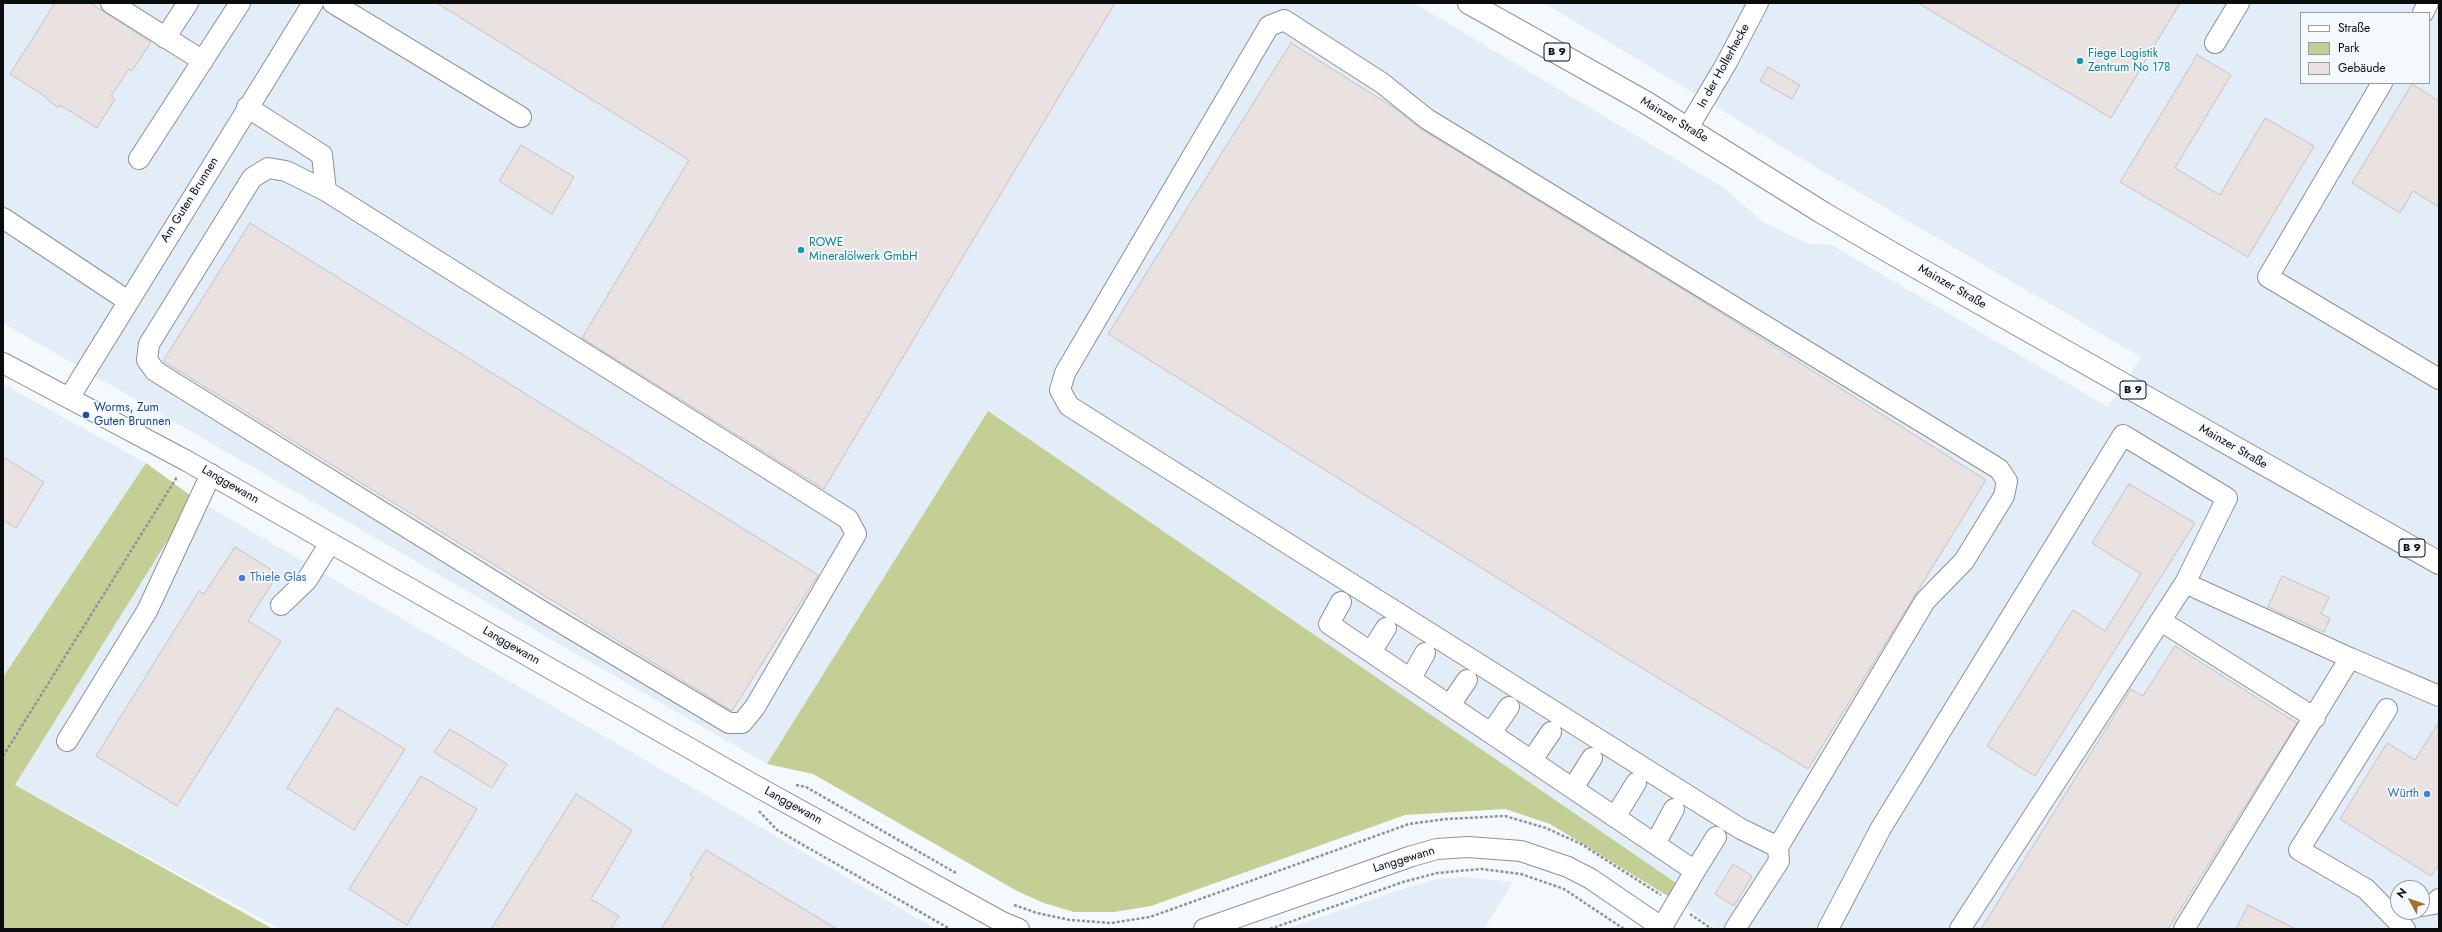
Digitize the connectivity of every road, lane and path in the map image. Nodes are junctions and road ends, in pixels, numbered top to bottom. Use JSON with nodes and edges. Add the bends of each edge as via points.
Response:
{"nodes":[{"id":1,"x":188,"y":3,"type":"edge"},
{"id":2,"x":240,"y":3,"type":"edge"},
{"id":3,"x":313,"y":3,"type":"edge"},
{"id":4,"x":333,"y":3,"type":"edge"},
{"id":5,"x":1469,"y":3,"type":"edge"},
{"id":6,"x":1758,"y":3,"type":"edge"},
{"id":7,"x":2239,"y":3,"type":"edge"},
{"id":8,"x":2428,"y":3,"type":"edge"},
{"id":9,"x":124,"y":6,"type":"edge"},
{"id":10,"x":2424,"y":12,"type":"edge"},
{"id":11,"x":165,"y":38,"type":"junction"},
{"id":12,"x":2215,"y":43,"type":"dead end"},
{"id":13,"x":203,"y":61,"type":"junction"},
{"id":14,"x":2381,"y":84,"type":"edge"},
{"id":15,"x":247,"y":106,"type":"junction"},
{"id":16,"x":521,"y":117,"type":"dead end"},
{"id":17,"x":1688,"y":128,"type":"junction"},
{"id":18,"x":139,"y":159,"type":"dead end"},
{"id":19,"x":326,"y":191,"type":"junction"},
{"id":20,"x":3,"y":218,"type":"edge"},
{"id":21,"x":128,"y":301,"type":"junction"},
{"id":22,"x":3,"y":363,"type":"edge"},
{"id":23,"x":2439,"y":379,"type":"edge"},
{"id":24,"x":69,"y":398,"type":"junction"},
{"id":25,"x":187,"y":461,"type":"junction"},
{"id":26,"x":211,"y":474,"type":"junction"},
{"id":27,"x":330,"y":543,"type":"junction"},
{"id":28,"x":2439,"y":563,"type":"edge"},
{"id":29,"x":2185,"y":583,"type":"junction"},
{"id":30,"x":1340,"y":602,"type":"dead end"},
{"id":31,"x":281,"y":605,"type":"dead end"},
{"id":32,"x":2161,"y":621,"type":"junction"},
{"id":33,"x":1386,"y":628,"type":"dead end"},
{"id":34,"x":1371,"y":652,"type":"junction"},
{"id":35,"x":1425,"y":653,"type":"dead end"},
{"id":36,"x":2350,"y":658,"type":"junction"},
{"id":37,"x":1411,"y":678,"type":"junction"},
{"id":38,"x":1467,"y":680,"type":"dead end"},
{"id":39,"x":2439,"y":696,"type":"edge"},
{"id":40,"x":1450,"y":705,"type":"junction"},
{"id":41,"x":1509,"y":707,"type":"dead end"},
{"id":42,"x":2388,"y":709,"type":"dead end"},
{"id":43,"x":2314,"y":718,"type":"junction"},
{"id":44,"x":1551,"y":732,"type":"dead end"},
{"id":45,"x":1491,"y":733,"type":"junction"},
{"id":46,"x":67,"y":741,"type":"dead end"},
{"id":47,"x":3,"y":756,"type":"edge"},
{"id":48,"x":1592,"y":758,"type":"dead end"},
{"id":49,"x":1532,"y":760,"type":"junction"},
{"id":50,"x":1636,"y":783,"type":"dead end"},
{"id":51,"x":790,"y":784,"type":"dead end"},
{"id":52,"x":1573,"y":788,"type":"junction"},
{"id":53,"x":1674,"y":808,"type":"dead end"},
{"id":54,"x":1615,"y":817,"type":"junction"},
{"id":55,"x":1716,"y":837,"type":"dead end"},
{"id":56,"x":1655,"y":844,"type":"junction"},
{"id":57,"x":1778,"y":847,"type":"junction"},
{"id":58,"x":1695,"y":871,"type":"junction"},
{"id":59,"x":960,"y":875,"type":"dead end"},
{"id":60,"x":2439,"y":899,"type":"edge"},
{"id":61,"x":1007,"y":902,"type":"dead end"},
{"id":62,"x":1675,"y":904,"type":"junction"},
{"id":63,"x":2430,"y":905,"type":"edge"},
{"id":64,"x":2390,"y":909,"type":"edge"},
{"id":65,"x":2399,"y":920,"type":"edge"},
{"id":66,"x":1663,"y":928,"type":"edge"},
{"id":67,"x":1019,"y":929,"type":"edge"},
{"id":68,"x":1204,"y":929,"type":"edge"},
{"id":69,"x":1270,"y":929,"type":"edge"},
{"id":70,"x":1624,"y":929,"type":"edge"},
{"id":71,"x":1712,"y":929,"type":"edge"},
{"id":72,"x":1735,"y":929,"type":"edge"},
{"id":73,"x":1828,"y":929,"type":"edge"},
{"id":74,"x":1960,"y":929,"type":"edge"},
{"id":75,"x":2184,"y":929,"type":"edge"},
{"id":76,"x":2405,"y":929,"type":"edge"}],
"edges":[{"from":1,"to":11,"type":"street"},
{"from":2,"to":13,"type":"street"},
{"from":3,"to":15,"type":"street","name":"Am Guten Brunnen"},
{"from":4,"to":16,"type":"street"},
{"from":5,"to":17,"type":"main road","name":"Mainzer Straße","number":"B 9"},
{"from":6,"to":17,"type":"street","name":"In der Hollerhecke"},
{"from":7,"to":12,"type":"street"},
{"from":8,"to":10,"type":"street"},
{"from":9,"to":11,"type":"street"},
{"from":11,"to":13,"type":"street"},
{"from":13,"to":18,"type":"street"},
{"from":14,"to":23,"type":"street","via":[[2268,277]]},
{"from":15,"to":19,"type":"street","via":[[322,155]]},
{"from":15,"to":21,"type":"street","name":"Am Guten Brunnen"},
{"from":17,"to":28,"type":"main road","name":"Mainzer Straße","number":"B 9","via":[[1849,228]]},
{"from":19,"to":19,"type":"street","via":[[848,519],[856,534],[755,707],[742,723],[729,723],[155,371],[147,360],[149,344],[252,178],[268,168],[286,171]]},
{"from":20,"to":21,"type":"street"},
{"from":21,"to":24,"type":"street","name":"Am Guten Brunnen"},
{"from":22,"to":24,"type":"street","name":"Langgewann"},
{"from":24,"to":25,"type":"street","name":"Langgewann"},
{"from":25,"to":26,"type":"street","name":"Langgewann"},
{"from":25,"to":47,"type":"path"},
{"from":26,"to":27,"type":"street","name":"Langgewann"},
{"from":26,"to":46,"type":"street","via":[[147,611]]},
{"from":27,"to":31,"type":"street","via":[[307,580]]},
{"from":27,"to":67,"type":"street","name":"Langgewann","via":[[740,777]]},
{"from":29,"to":32,"type":"street"},
{"from":29,"to":36,"type":"street"},
{"from":29,"to":73,"type":"street","via":[[2227,498],[2123,435],[1881,828]]},
{"from":30,"to":34,"type":"street","via":[[1329,624]]},
{"from":32,"to":43,"type":"street"},
{"from":32,"to":74,"type":"street"},
{"from":33,"to":34,"type":"street"},
{"from":34,"to":37,"type":"street"},
{"from":35,"to":37,"type":"street"},
{"from":36,"to":39,"type":"street"},
{"from":36,"to":43,"type":"street"},
{"from":37,"to":40,"type":"street"},
{"from":38,"to":40,"type":"street"},
{"from":40,"to":45,"type":"street"},
{"from":41,"to":45,"type":"street"},
{"from":42,"to":64,"type":"street","via":[[2299,850],[2366,889]]},
{"from":43,"to":75,"type":"street"},
{"from":44,"to":49,"type":"street"},
{"from":45,"to":49,"type":"street"},
{"from":48,"to":52,"type":"street"},
{"from":49,"to":52,"type":"street"},
{"from":50,"to":54,"type":"street"},
{"from":51,"to":59,"type":"path","via":[[806,787]]},
{"from":52,"to":54,"type":"street"},
{"from":53,"to":56,"type":"street"},
{"from":54,"to":56,"type":"street"},
{"from":55,"to":58,"type":"street"},
{"from":56,"to":58,"type":"street"},
{"from":57,"to":57,"type":"street","via":[[1741,829],[1069,406],[1060,390],[1065,373],[1269,26],[1284,20],[1382,83],[1427,119],[1999,469],[2007,481],[2004,496],[1964,561],[1925,601]]},
{"from":57,"to":72,"type":"street","via":[[1779,861]]},
{"from":58,"to":62,"type":"street"},
{"from":60,"to":63,"type":"street"},
{"from":61,"to":62,"type":"path","via":[[1037,913],[1070,920],[1111,922],[1150,916],[1409,824],[1505,816],[1546,828],[1581,844]]},
{"from":62,"to":66,"type":"street"},
{"from":62,"to":71,"type":"path"},
{"from":65,"to":76,"type":"street"},
{"from":66,"to":68,"type":"street","name":"Langgewann","via":[[1568,866],[1521,851],[1468,847],[1438,849],[1412,856]]},
{"from":69,"to":70,"type":"path","via":[[1403,882],[1437,873],[1482,869],[1520,874],[1564,890]]}]}
